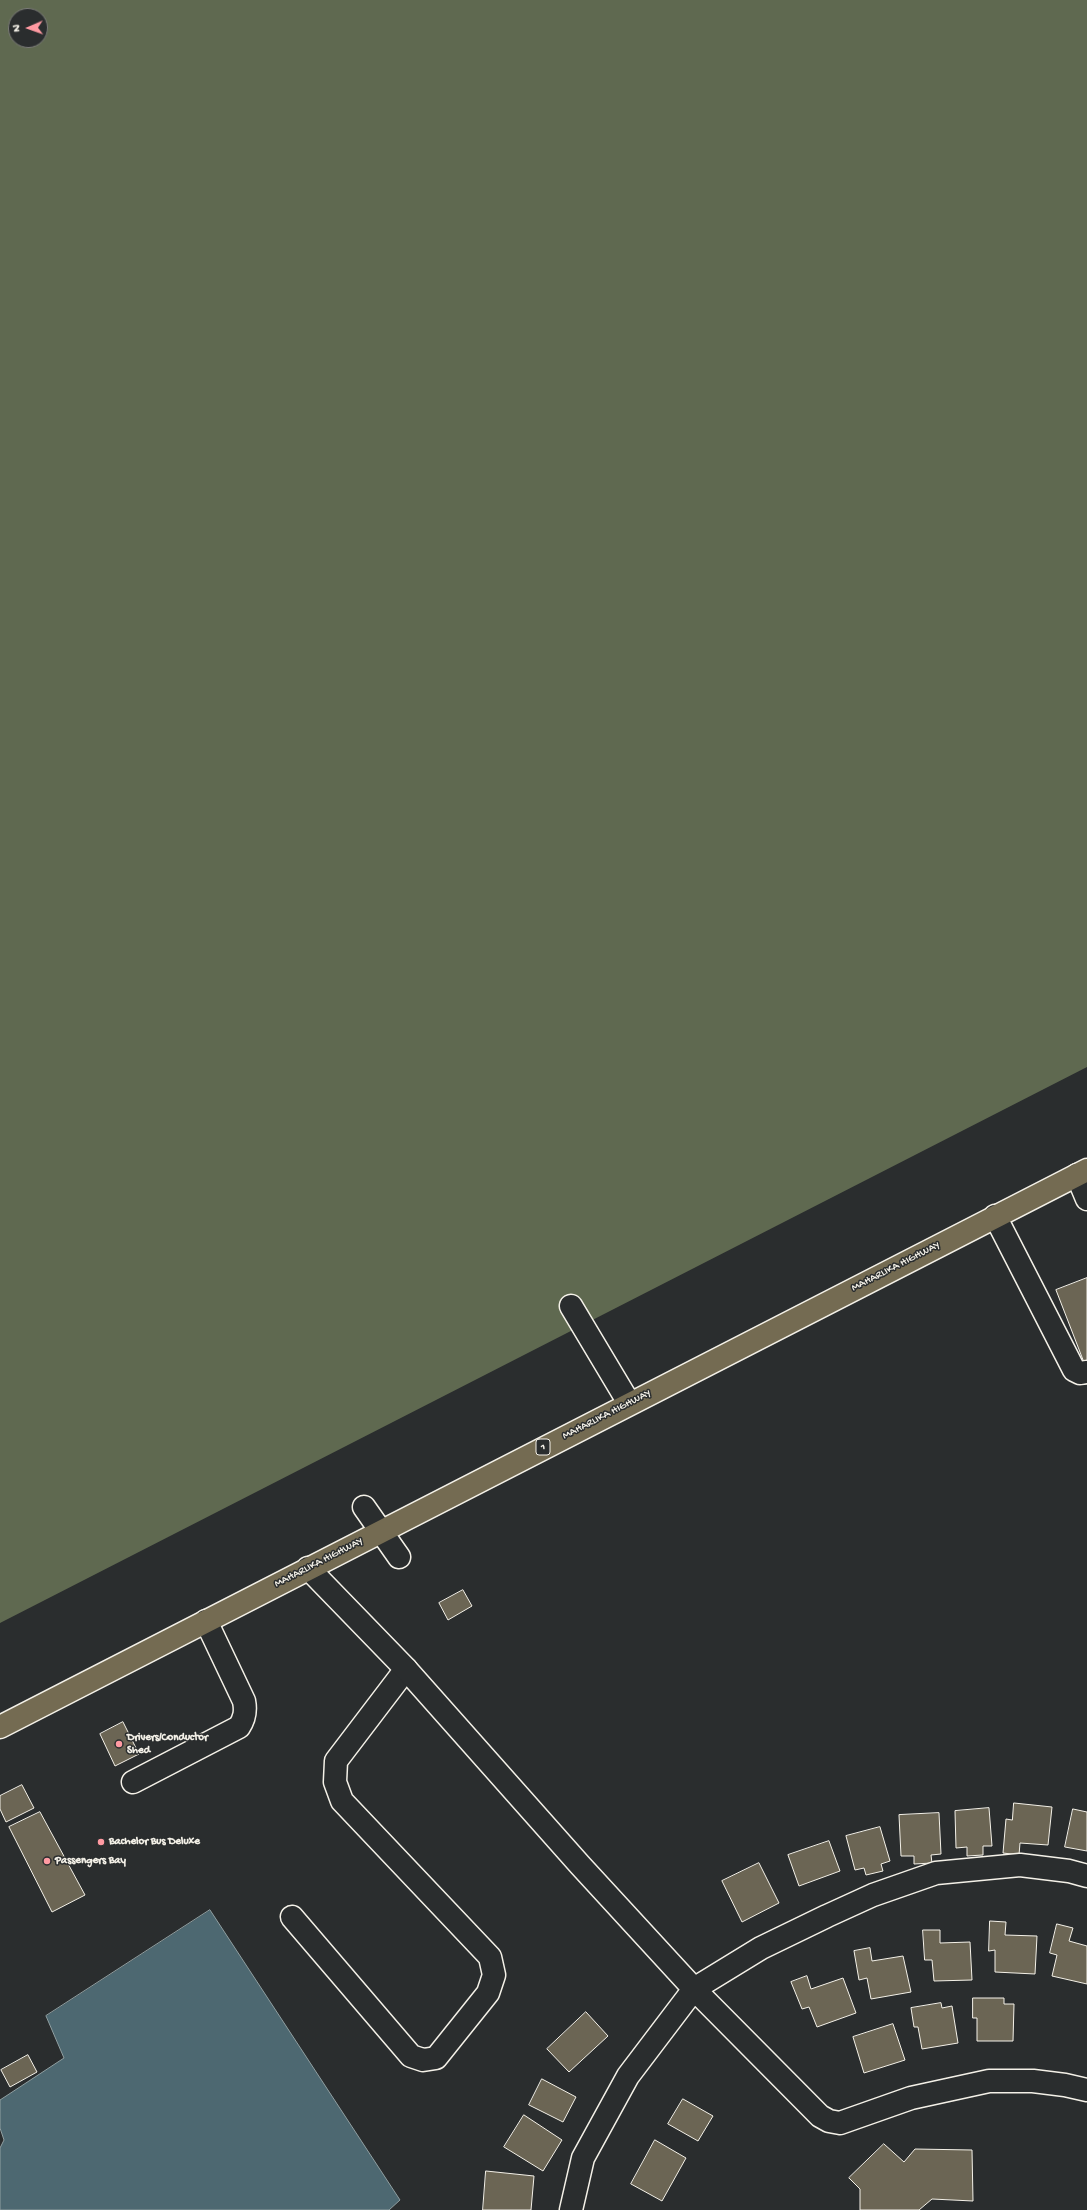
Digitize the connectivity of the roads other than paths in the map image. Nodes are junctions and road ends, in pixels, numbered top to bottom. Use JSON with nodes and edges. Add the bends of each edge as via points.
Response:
{"nodes":[{"id":1,"x":1082,"y":1172,"type":"edge"},
{"id":2,"x":1087,"y":1198,"type":"edge"},
{"id":3,"x":995,"y":1216,"type":"junction"},
{"id":4,"x":571,"y":1306,"type":"dead end"},
{"id":5,"x":1087,"y":1372,"type":"edge"},
{"id":6,"x":629,"y":1403,"type":"junction"},
{"id":7,"x":364,"y":1507,"type":"dead end"},
{"id":8,"x":381,"y":1531,"type":"junction"},
{"id":9,"x":399,"y":1558,"type":"dead end"},
{"id":10,"x":308,"y":1568,"type":"junction"},
{"id":11,"x":206,"y":1621,"type":"junction"},
{"id":12,"x":406,"y":1669,"type":"junction"},
{"id":13,"x":0,"y":1727,"type":"edge"},
{"id":14,"x":133,"y":1782,"type":"dead end"},
{"id":15,"x":1087,"y":1876,"type":"edge"},
{"id":16,"x":292,"y":1917,"type":"dead end"},
{"id":17,"x":694,"y":1989,"type":"junction"},
{"id":18,"x":1087,"y":2090,"type":"edge"},
{"id":19,"x":570,"y":2210,"type":"edge"}],
"edges":[{"from":1,"to":2,"type":"street"},
{"from":1,"to":3,"type":"highway","name":"MAHARLIKA HIGHWAY","number":"1"},
{"from":3,"to":5,"type":"street","via":[[1074,1370],[1080,1373]]},
{"from":3,"to":6,"type":"highway","name":"MAHARLIKA HIGHWAY","number":"1"},
{"from":4,"to":6,"type":"street"},
{"from":6,"to":8,"type":"highway","name":"MAHARLIKA HIGHWAY","number":"1"},
{"from":7,"to":8,"type":"street"},
{"from":8,"to":9,"type":"street"},
{"from":8,"to":10,"type":"highway","name":"MAHARLIKA HIGHWAY","number":"1"},
{"from":10,"to":11,"type":"highway","name":"MAHARLIKA HIGHWAY","number":"1"},
{"from":10,"to":12,"type":"street"},
{"from":11,"to":13,"type":"highway","name":"MAHARLIKA HIGHWAY","number":"1"},
{"from":11,"to":14,"type":"street","via":[[244,1701],[244,1720],[239,1727]]},
{"from":12,"to":16,"type":"street","via":[[336,1761],[335,1782],[342,1801],[490,1957],[494,1975],[488,1993],[436,2058],[423,2060],[411,2056]]},
{"from":12,"to":17,"type":"street"},
{"from":15,"to":17,"type":"street","via":[[1069,1870],[1020,1865],[936,1873],[873,1895],[827,1916],[761,1948]]},
{"from":17,"to":18,"type":"street","via":[[820,2116],[829,2121],[840,2123],[911,2098],[989,2082],[1032,2081]]},
{"from":17,"to":19,"type":"street","via":[[624,2083],[584,2158]]}]}
